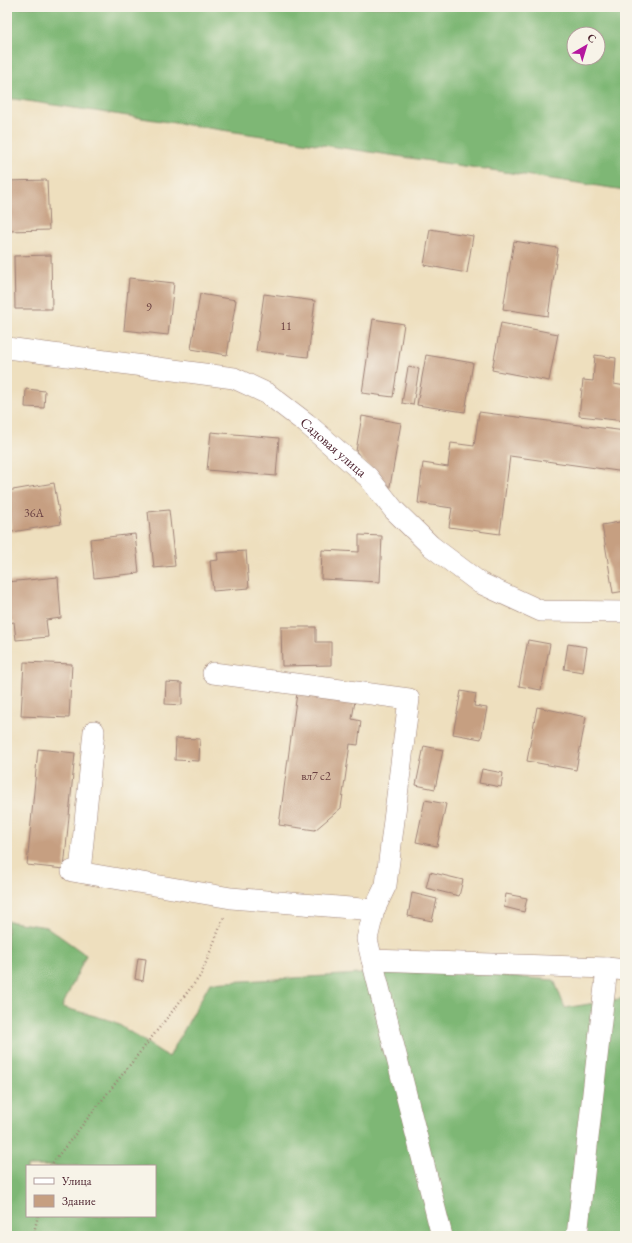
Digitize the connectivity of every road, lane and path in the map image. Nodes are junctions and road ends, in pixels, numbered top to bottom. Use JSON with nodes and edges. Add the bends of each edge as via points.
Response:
{"nodes":[{"id":1,"x":7,"y":348,"type":"edge"},
{"id":2,"x":625,"y":612,"type":"edge"},
{"id":3,"x":213,"y":673,"type":"dead end"},
{"id":4,"x":94,"y":731,"type":"dead end"},
{"id":5,"x":232,"y":898,"type":"junction"},
{"id":6,"x":374,"y":910,"type":"junction"},
{"id":7,"x":372,"y":960,"type":"junction"},
{"id":8,"x":616,"y":969,"type":"edge"},
{"id":9,"x":51,"y":1165,"type":"edge"},
{"id":10,"x":38,"y":1217,"type":"edge"},
{"id":11,"x":33,"y":1236,"type":"edge"},
{"id":12,"x":442,"y":1236,"type":"edge"},
{"id":13,"x":577,"y":1236,"type":"edge"}],
"edges":[{"from":1,"to":2,"type":"street","name":"Садовая улица","via":[[234,378],[268,394],[306,422],[368,477],[394,510],[431,546],[480,583],[541,611]]},
{"from":3,"to":6,"type":"street","via":[[410,699],[386,885]]},
{"from":4,"to":5,"type":"street","via":[[76,871]]},
{"from":5,"to":6,"type":"street"},
{"from":5,"to":9,"type":"path","via":[[201,974]]},
{"from":6,"to":7,"type":"street","via":[[367,939]]},
{"from":7,"to":8,"type":"street"},
{"from":7,"to":12,"type":"street"},
{"from":8,"to":13,"type":"street"},
{"from":10,"to":11,"type":"path"}]}
